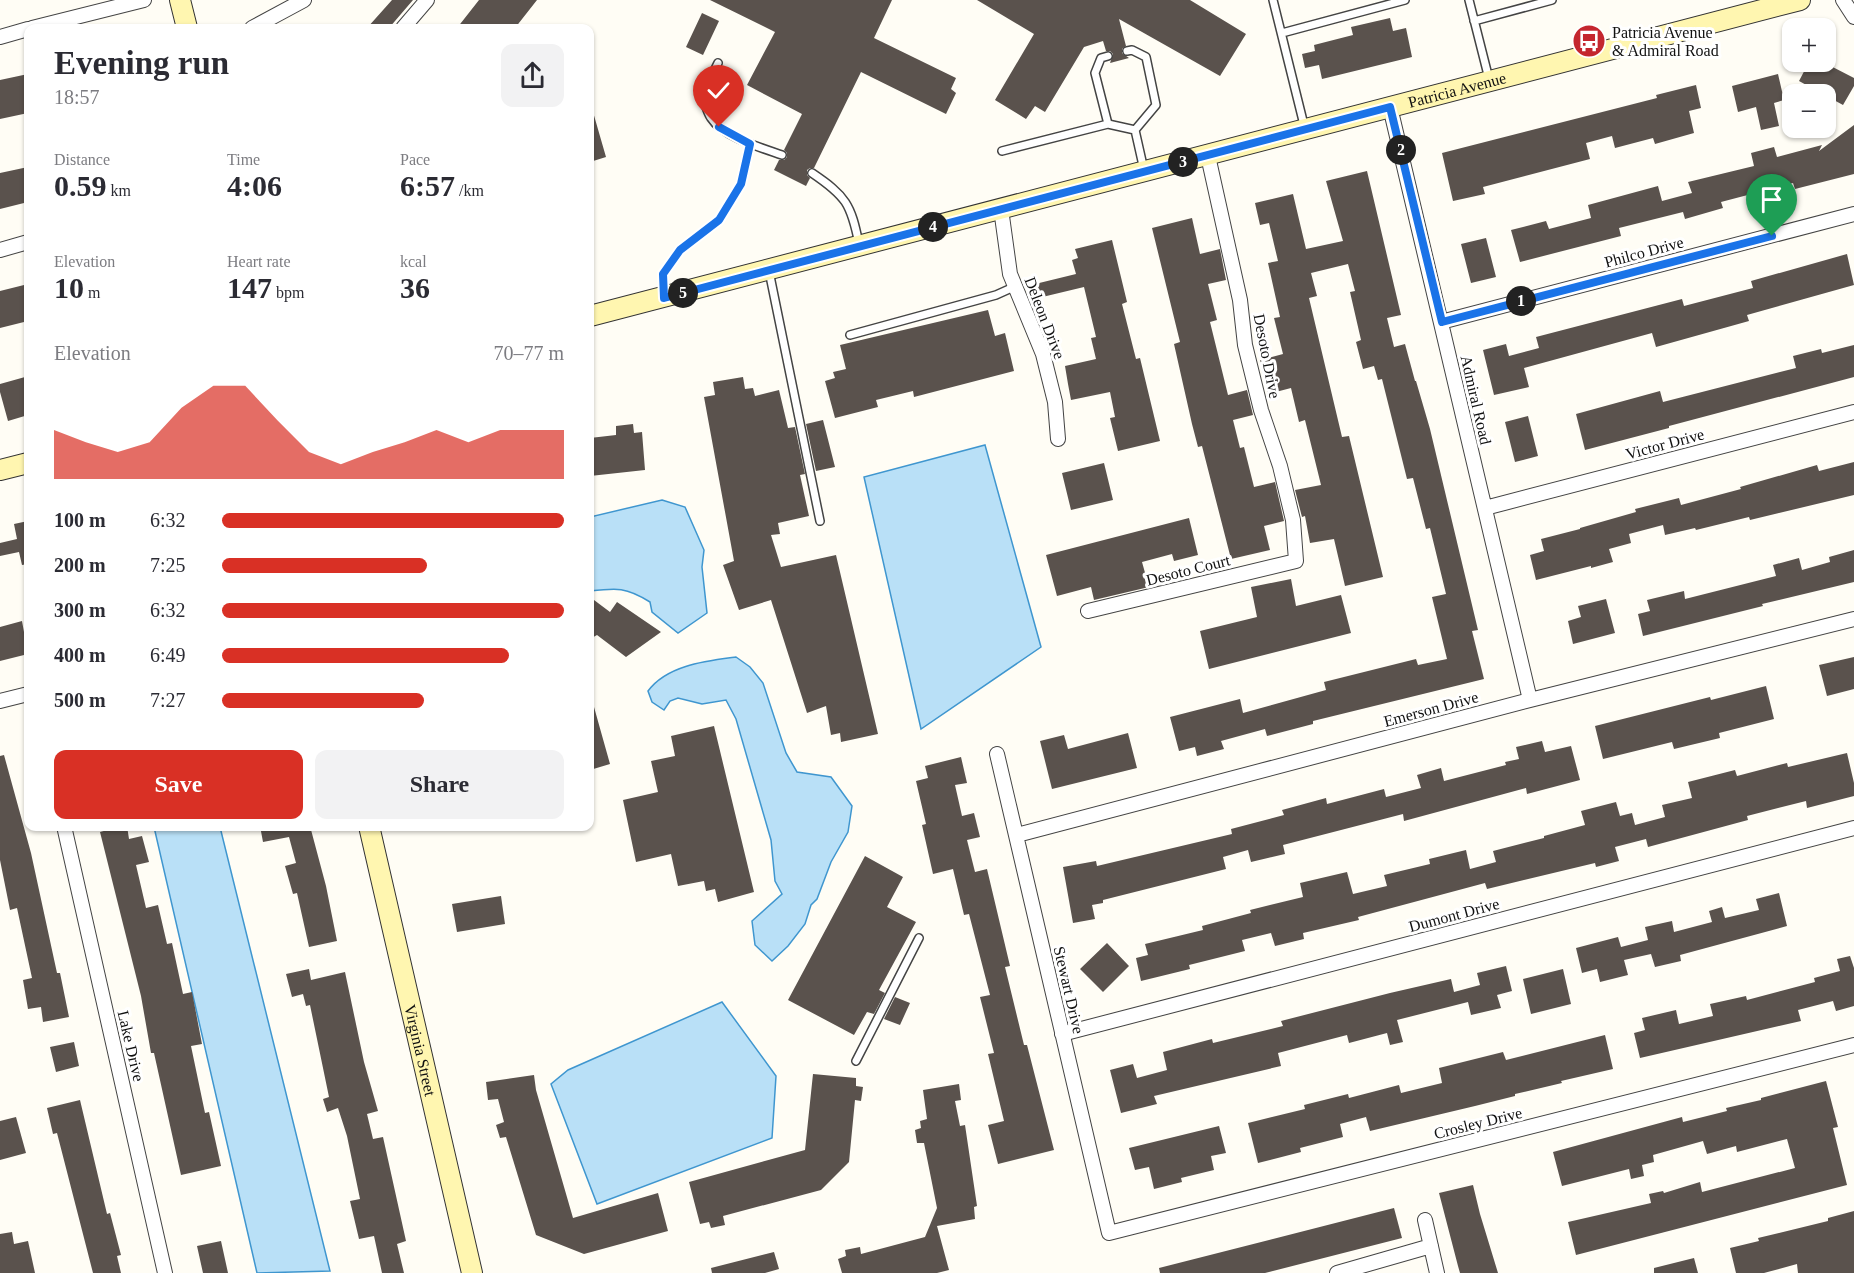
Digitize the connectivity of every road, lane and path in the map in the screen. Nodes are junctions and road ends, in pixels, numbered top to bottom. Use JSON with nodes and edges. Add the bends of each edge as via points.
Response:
{"nodes":[{"id":1,"x":144,"y":0,"type":"edge"},
{"id":2,"x":180,"y":0,"type":"edge"},
{"id":3,"x":304,"y":0,"type":"edge"},
{"id":4,"x":427,"y":0,"type":"edge"},
{"id":5,"x":1274,"y":0,"type":"edge"},
{"id":6,"x":1405,"y":0,"type":"edge"},
{"id":7,"x":1469,"y":0,"type":"edge"},
{"id":8,"x":1552,"y":0,"type":"edge"},
{"id":9,"x":1800,"y":0,"type":"edge"},
{"id":10,"x":1843,"y":0,"type":"edge"},
{"id":11,"x":1763,"y":5,"type":"edge"},
{"id":12,"x":1854,"y":17,"type":"edge"},
{"id":13,"x":1474,"y":21,"type":"junction"},
{"id":14,"x":50,"y":24,"type":"edge"},
{"id":15,"x":186,"y":24,"type":"edge"},
{"id":16,"x":259,"y":24,"type":"edge"},
{"id":17,"x":406,"y":24,"type":"edge"},
{"id":18,"x":24,"y":31,"type":"edge"},
{"id":19,"x":1282,"y":33,"type":"junction"},
{"id":20,"x":0,"y":37,"type":"edge"},
{"id":21,"x":1127,"y":51,"type":"dead end"},
{"id":22,"x":1108,"y":56,"type":"dead end"},
{"id":23,"x":718,"y":63,"type":"dead end"},
{"id":24,"x":1489,"y":82,"type":"junction"},
{"id":25,"x":1390,"y":107,"type":"junction"},
{"id":26,"x":1108,"y":124,"type":"junction"},
{"id":27,"x":1305,"y":129,"type":"junction"},
{"id":28,"x":1135,"y":130,"type":"junction"},
{"id":29,"x":750,"y":144,"type":"junction"},
{"id":30,"x":1002,"y":151,"type":"dead end"},
{"id":31,"x":782,"y":155,"type":"dead end"},
{"id":32,"x":1208,"y":156,"type":"junction"},
{"id":33,"x":812,"y":173,"type":"dead end"},
{"id":34,"x":1145,"y":173,"type":"junction"},
{"id":35,"x":1001,"y":209,"type":"junction"},
{"id":36,"x":1854,"y":214,"type":"edge"},
{"id":37,"x":24,"y":243,"type":"edge"},
{"id":38,"x":859,"y":247,"type":"junction"},
{"id":39,"x":0,"y":250,"type":"edge"},
{"id":40,"x":769,"y":271,"type":"junction"},
{"id":41,"x":1016,"y":286,"type":"junction"},
{"id":42,"x":664,"y":298,"type":"junction"},
{"id":43,"x":594,"y":315,"type":"edge"},
{"id":44,"x":1442,"y":322,"type":"junction"},
{"id":45,"x":850,"y":335,"type":"dead end"},
{"id":46,"x":1854,"y":412,"type":"edge"},
{"id":47,"x":1058,"y":439,"type":"dead end"},
{"id":48,"x":24,"y":464,"type":"edge"},
{"id":49,"x":0,"y":470,"type":"edge"},
{"id":50,"x":1485,"y":508,"type":"junction"},
{"id":51,"x":820,"y":521,"type":"dead end"},
{"id":52,"x":1296,"y":561,"type":"joint"},
{"id":53,"x":1088,"y":611,"type":"dead end"},
{"id":54,"x":1854,"y":619,"type":"edge"},
{"id":55,"x":24,"y":695,"type":"edge"},
{"id":56,"x":1530,"y":700,"type":"junction"},
{"id":57,"x":0,"y":701,"type":"edge"},
{"id":58,"x":997,"y":754,"type":"dead end"},
{"id":59,"x":1854,"y":828,"type":"edge"},
{"id":60,"x":65,"y":831,"type":"edge"},
{"id":61,"x":370,"y":831,"type":"edge"},
{"id":62,"x":1017,"y":835,"type":"junction"},
{"id":63,"x":920,"y":938,"type":"dead end"},
{"id":64,"x":1062,"y":1034,"type":"junction"},
{"id":65,"x":1854,"y":1045,"type":"edge"},
{"id":66,"x":856,"y":1061,"type":"dead end"},
{"id":67,"x":1425,"y":1220,"type":"dead end"},
{"id":68,"x":1110,"y":1233,"type":"joint"},
{"id":69,"x":1431,"y":1246,"type":"junction"},
{"id":70,"x":165,"y":1273,"type":"edge"},
{"id":71,"x":472,"y":1273,"type":"edge"},
{"id":72,"x":1337,"y":1273,"type":"edge"},
{"id":73,"x":1437,"y":1273,"type":"edge"}],
"edges":[{"from":1,"to":14,"type":"street"},
{"from":2,"to":15,"type":"street"},
{"from":3,"to":16,"type":"street"},
{"from":4,"to":17,"type":"street"},
{"from":5,"to":19,"type":"lane"},
{"from":6,"to":19,"type":"lane"},
{"from":7,"to":13,"type":"lane"},
{"from":8,"to":13,"type":"lane"},
{"from":9,"to":11,"type":"street","name":"Patricia Avenue"},
{"from":10,"to":12,"type":"street"},
{"from":11,"to":24,"type":"street","name":"Patricia Avenue"},
{"from":13,"to":24,"type":"lane"},
{"from":18,"to":20,"type":"street"},
{"from":19,"to":27,"type":"lane"},
{"from":21,"to":28,"type":"lane","via":[[1146,57],[1156,105]]},
{"from":22,"to":26,"type":"lane","via":[[1101,58],[1095,74]]},
{"from":23,"to":29,"type":"lane","via":[[702,96],[711,119]]},
{"from":24,"to":25,"type":"street","name":"Patricia Avenue"},
{"from":25,"to":27,"type":"street","name":"Patricia Avenue"},
{"from":25,"to":44,"type":"street","name":"Admiral Road"},
{"from":26,"to":28,"type":"lane"},
{"from":26,"to":30,"type":"lane"},
{"from":27,"to":32,"type":"street","name":"Patricia Avenue"},
{"from":28,"to":34,"type":"lane"},
{"from":29,"to":31,"type":"lane"},
{"from":29,"to":42,"type":"lane","via":[[741,184],[719,220],[680,250],[663,274]]},
{"from":32,"to":34,"type":"street","name":"Patricia Avenue"},
{"from":32,"to":52,"type":"street","name":"Desoto Drive","via":[[1240,300],[1250,367],[1281,466],[1293,520]]},
{"from":33,"to":38,"type":"lane","via":[[847,203]]},
{"from":34,"to":35,"type":"street","name":"Patricia Avenue"},
{"from":35,"to":38,"type":"street","name":"Patricia Avenue"},
{"from":35,"to":41,"type":"street","name":"Deleon Drive","via":[[1010,274]]},
{"from":36,"to":44,"type":"street","name":"Philco Drive"},
{"from":37,"to":39,"type":"street"},
{"from":38,"to":40,"type":"street","name":"Patricia Avenue"},
{"from":40,"to":42,"type":"street","name":"Patricia Avenue"},
{"from":40,"to":51,"type":"lane"},
{"from":41,"to":45,"type":"lane","via":[[978,301]]},
{"from":41,"to":47,"type":"street","name":"Deleon Drive","via":[[1043,354]]},
{"from":42,"to":43,"type":"street","name":"Patricia Avenue"},
{"from":44,"to":50,"type":"street","name":"Admiral Road"},
{"from":46,"to":50,"type":"street","name":"Victor Drive"},
{"from":48,"to":49,"type":"street"},
{"from":50,"to":56,"type":"street","name":"Admiral Road"},
{"from":52,"to":53,"type":"street","name":"Desoto Court"},
{"from":54,"to":56,"type":"street","name":"Emerson Drive"},
{"from":55,"to":57,"type":"street"},
{"from":56,"to":62,"type":"street","name":"Emerson Drive"},
{"from":58,"to":62,"type":"street","name":"Stewart Drive"},
{"from":59,"to":64,"type":"street","name":"Dumont Drive"},
{"from":60,"to":70,"type":"street","name":"Lake Drive"},
{"from":61,"to":71,"type":"street","name":"Virginia Street"},
{"from":62,"to":64,"type":"street","name":"Stewart Drive"},
{"from":63,"to":66,"type":"lane"},
{"from":64,"to":68,"type":"street","name":"Stewart Drive"},
{"from":65,"to":68,"type":"street","name":"Crosley Drive"},
{"from":67,"to":69,"type":"street"},
{"from":69,"to":72,"type":"street"},
{"from":69,"to":73,"type":"street"}]}
